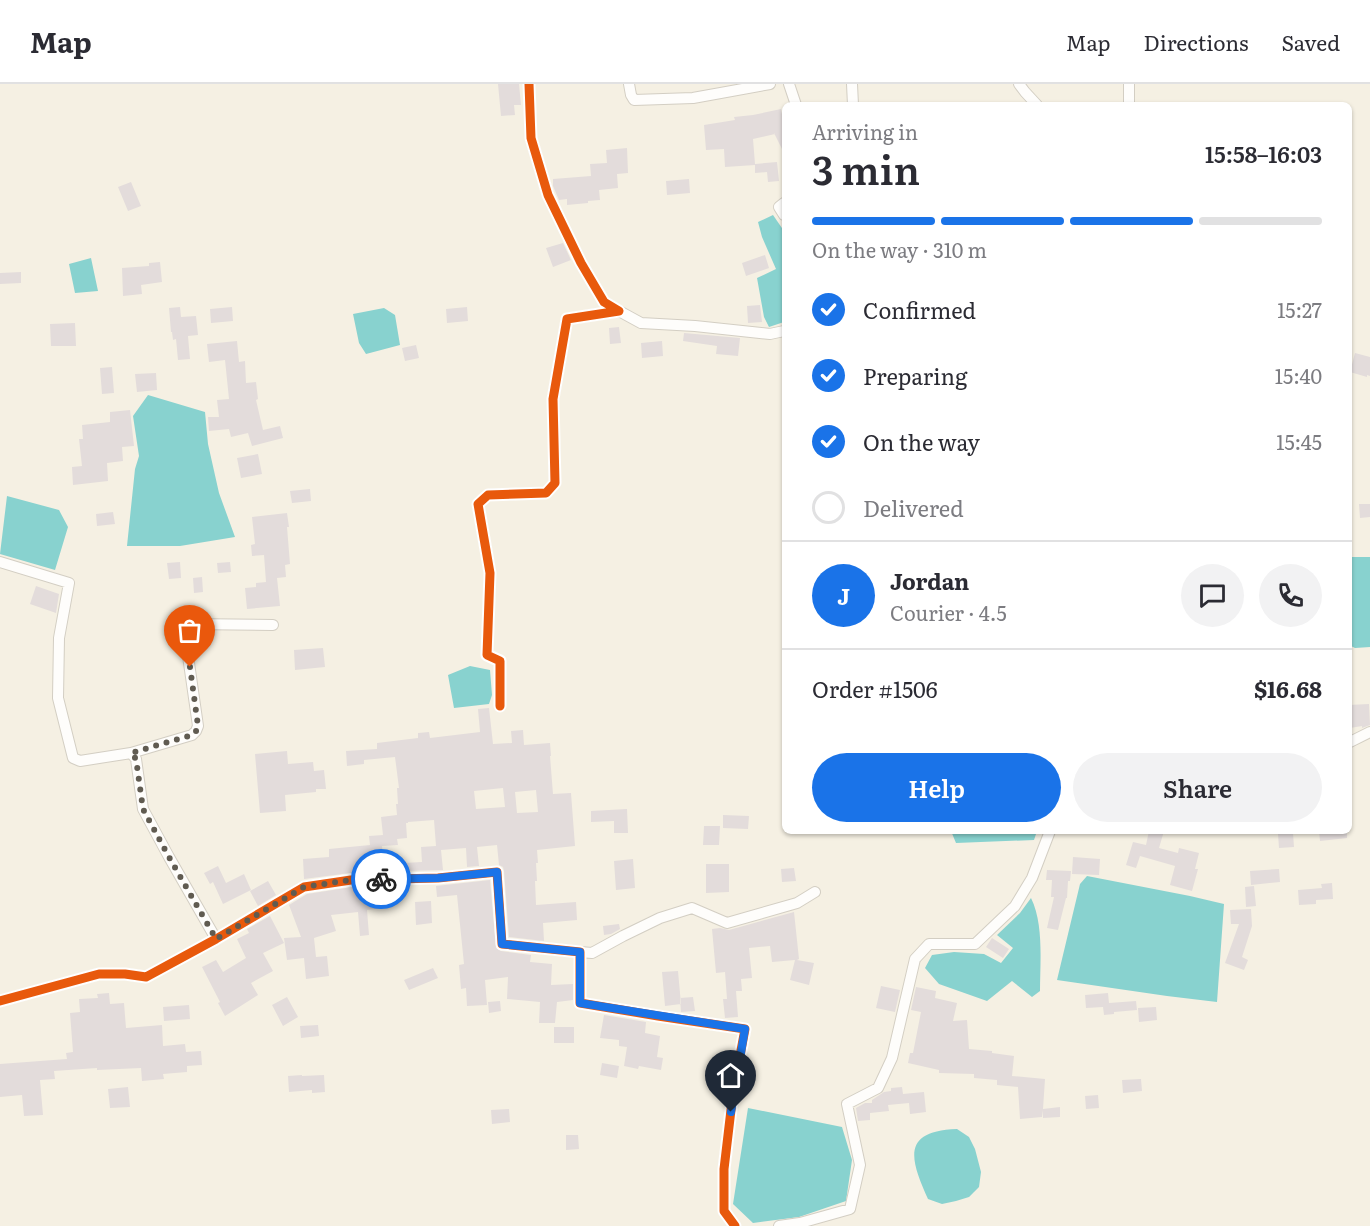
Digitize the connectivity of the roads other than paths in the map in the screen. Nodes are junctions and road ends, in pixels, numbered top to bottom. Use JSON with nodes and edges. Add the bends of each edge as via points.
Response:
{"nodes":[{"id":1,"x":529,"y":84,"type":"edge"},
{"id":2,"x":630,"y":84,"type":"edge"},
{"id":3,"x":770,"y":84,"type":"edge"},
{"id":4,"x":789,"y":84,"type":"edge"},
{"id":5,"x":852,"y":84,"type":"edge"},
{"id":6,"x":1019,"y":84,"type":"edge"},
{"id":7,"x":1129,"y":84,"type":"edge"},
{"id":8,"x":795,"y":102,"type":"edge"},
{"id":9,"x":853,"y":102,"type":"edge"},
{"id":10,"x":1034,"y":102,"type":"edge"},
{"id":11,"x":1129,"y":102,"type":"edge"},
{"id":12,"x":619,"y":311,"type":"junction"},
{"id":13,"x":782,"y":331,"type":"edge"},
{"id":14,"x":0,"y":562,"type":"edge"},
{"id":15,"x":273,"y":625,"type":"dead end"},
{"id":16,"x":500,"y":706,"type":"dead end"},
{"id":17,"x":1370,"y":732,"type":"edge"},
{"id":18,"x":1352,"y":741,"type":"edge"},
{"id":19,"x":131,"y":753,"type":"junction"},
{"id":20,"x":1049,"y":834,"type":"edge"},
{"id":21,"x":815,"y":892,"type":"dead end"},
{"id":22,"x":216,"y":939,"type":"junction"},
{"id":23,"x":580,"y":952,"type":"junction"},
{"id":24,"x":0,"y":1001,"type":"edge"},
{"id":25,"x":735,"y":1226,"type":"edge"},
{"id":26,"x":779,"y":1226,"type":"edge"}],
"edges":[{"from":1,"to":12,"type":"street","via":[[531,138],[548,195],[604,302]]},
{"from":2,"to":3,"type":"street","via":[[634,100],[693,98]]},
{"from":4,"to":8,"type":"street"},
{"from":5,"to":9,"type":"street"},
{"from":6,"to":10,"type":"street"},
{"from":7,"to":11,"type":"street"},
{"from":12,"to":13,"type":"street","via":[[641,323],[770,334]]},
{"from":12,"to":16,"type":"street","via":[[567,319],[553,399],[555,483],[546,493],[488,495],[478,504],[490,573],[487,655],[500,661]]},
{"from":14,"to":19,"type":"street","via":[[69,583],[59,638],[58,698],[73,758],[80,761]]},
{"from":15,"to":19,"type":"street","via":[[184,627],[196,731]]},
{"from":17,"to":18,"type":"street"},
{"from":19,"to":22,"type":"street","via":[[136,759],[143,809]]},
{"from":20,"to":26,"type":"street","via":[[1032,878],[1015,906],[975,944],[929,944],[915,959],[892,1058],[878,1088],[848,1104],[860,1165],[850,1209]]},
{"from":21,"to":23,"type":"street","via":[[796,903],[728,923],[692,908],[660,918],[592,953]]},
{"from":22,"to":23,"type":"street","via":[[304,887],[351,880],[497,872],[502,944]]},
{"from":22,"to":24,"type":"street","via":[[146,977],[99,974]]},
{"from":23,"to":25,"type":"street","via":[[580,1003],[745,1029],[724,1169],[724,1211]]}]}
